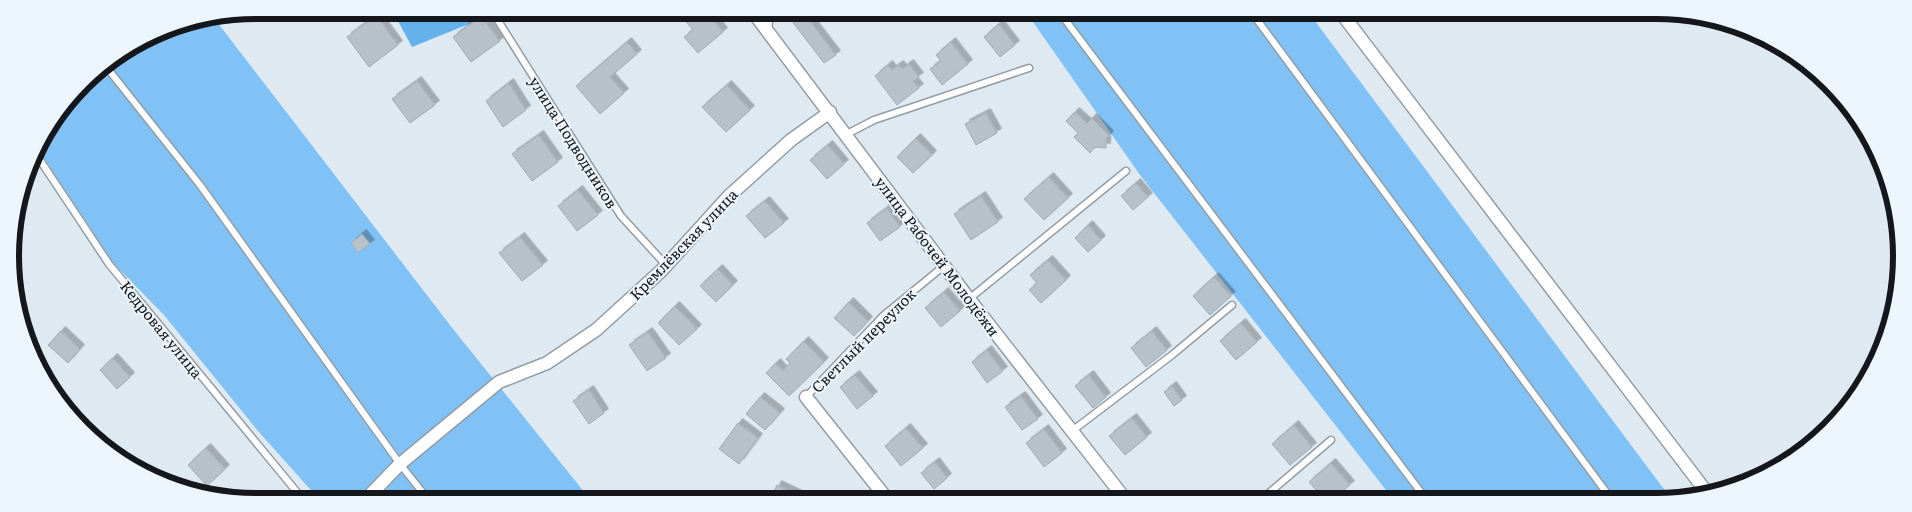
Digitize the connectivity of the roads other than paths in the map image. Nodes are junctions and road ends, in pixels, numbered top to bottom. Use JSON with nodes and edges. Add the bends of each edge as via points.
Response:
{"nodes":[{"id":1,"x":497,"y":19,"type":"edge"},
{"id":2,"x":759,"y":19,"type":"edge"},
{"id":3,"x":769,"y":19,"type":"edge"},
{"id":4,"x":1065,"y":19,"type":"edge"},
{"id":5,"x":1256,"y":19,"type":"edge"},
{"id":6,"x":1346,"y":19,"type":"edge"},
{"id":7,"x":768,"y":31,"type":"junction"},
{"id":8,"x":1029,"y":68,"type":"dead end"},
{"id":9,"x":109,"y":70,"type":"edge"},
{"id":10,"x":830,"y":112,"type":"junction"},
{"id":11,"x":847,"y":134,"type":"junction"},
{"id":12,"x":39,"y":159,"type":"edge"},
{"id":13,"x":1126,"y":171,"type":"dead end"},
{"id":14,"x":666,"y":265,"type":"junction"},
{"id":15,"x":945,"y":265,"type":"junction"},
{"id":16,"x":969,"y":299,"type":"junction"},
{"id":17,"x":1232,"y":305,"type":"dead end"},
{"id":18,"x":806,"y":397,"type":"joint"},
{"id":19,"x":1072,"y":430,"type":"junction"},
{"id":20,"x":1331,"y":440,"type":"dead end"},
{"id":21,"x":400,"y":464,"type":"junction"},
{"id":22,"x":1704,"y":489,"type":"edge"},
{"id":23,"x":297,"y":493,"type":"edge"},
{"id":24,"x":372,"y":493,"type":"edge"},
{"id":25,"x":423,"y":493,"type":"edge"},
{"id":26,"x":883,"y":493,"type":"edge"},
{"id":27,"x":1120,"y":493,"type":"edge"},
{"id":28,"x":1269,"y":493,"type":"edge"},
{"id":29,"x":1421,"y":493,"type":"edge"},
{"id":30,"x":1607,"y":493,"type":"edge"}],
"edges":[{"from":1,"to":14,"type":"lane","name":"улица Подводников","via":[[621,216]]},
{"from":2,"to":7,"type":"street","name":"улица Рабочей Молодёжи"},
{"from":3,"to":7,"type":"lane"},
{"from":4,"to":29,"type":"lane"},
{"from":5,"to":30,"type":"lane"},
{"from":6,"to":22,"type":"street"},
{"from":7,"to":10,"type":"street","name":"улица Рабочей Молодёжи"},
{"from":8,"to":11,"type":"lane","via":[[874,120]]},
{"from":9,"to":21,"type":"lane","via":[[200,185]]},
{"from":10,"to":11,"type":"street","name":"улица Рабочей Молодёжи"},
{"from":10,"to":14,"type":"street","name":"Кремлёвская улица","via":[[791,140],[729,196]]},
{"from":11,"to":15,"type":"street","name":"улица Рабочей Молодёжи"},
{"from":12,"to":23,"type":"lane","name":"Кедровая улица","via":[[109,264]]},
{"from":13,"to":16,"type":"lane"},
{"from":14,"to":21,"type":"street","name":"Кремлёвская улица","via":[[596,330],[547,363],[499,382]]},
{"from":15,"to":16,"type":"street","name":"улица Рабочей Молодёжи"},
{"from":15,"to":18,"type":"lane","name":"Светлый переулок","via":[[883,316]]},
{"from":16,"to":19,"type":"street","name":"улица Рабочей Молодёжи"},
{"from":17,"to":19,"type":"lane"},
{"from":18,"to":26,"type":"street"},
{"from":19,"to":27,"type":"street","name":"улица Рабочей Молодёжи"},
{"from":20,"to":28,"type":"lane"},
{"from":21,"to":24,"type":"street","name":"Кремлёвская улица"},
{"from":21,"to":25,"type":"lane"}]}
